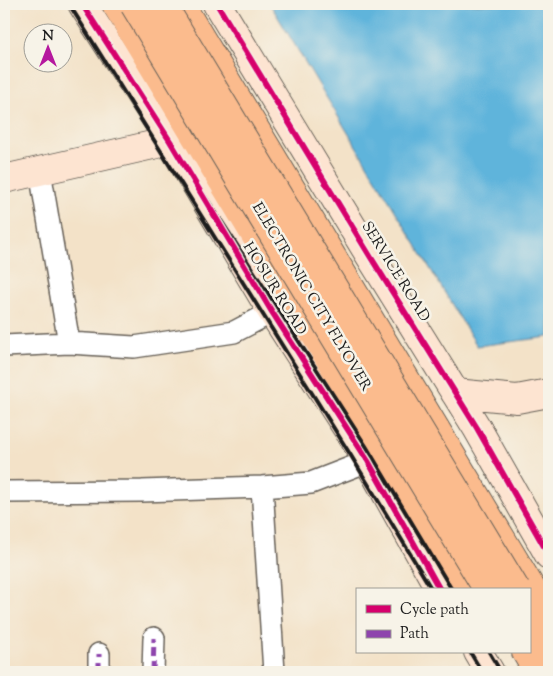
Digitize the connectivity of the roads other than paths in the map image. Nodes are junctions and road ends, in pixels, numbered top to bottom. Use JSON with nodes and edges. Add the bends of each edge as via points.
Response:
{"nodes":[{"id":1,"x":82,"y":4,"type":"edge"},
{"id":2,"x":116,"y":4,"type":"edge"},
{"id":3,"x":134,"y":4,"type":"edge"},
{"id":4,"x":162,"y":4,"type":"edge"},
{"id":5,"x":180,"y":4,"type":"edge"},
{"id":6,"x":218,"y":4,"type":"edge"},
{"id":7,"x":170,"y":141,"type":"junction"},
{"id":8,"x":40,"y":171,"type":"junction"},
{"id":9,"x":4,"y":179,"type":"edge"},
{"id":10,"x":272,"y":312,"type":"junction"},
{"id":11,"x":69,"y":343,"type":"junction"},
{"id":12,"x":4,"y":346,"type":"edge"},
{"id":13,"x":455,"y":393,"type":"junction"},
{"id":14,"x":549,"y":393,"type":"edge"},
{"id":15,"x":517,"y":399,"type":"junction"},
{"id":16,"x":425,"y":411,"type":"junction"},
{"id":17,"x":477,"y":428,"type":"junction"},
{"id":18,"x":373,"y":450,"type":"junction"},
{"id":19,"x":262,"y":487,"type":"junction"},
{"id":20,"x":4,"y":492,"type":"edge"},
{"id":21,"x":549,"y":555,"type":"edge"},
{"id":22,"x":439,"y":588,"type":"edge"},
{"id":23,"x":468,"y":588,"type":"edge"},
{"id":24,"x":487,"y":588,"type":"edge"},
{"id":25,"x":515,"y":588,"type":"edge"},
{"id":26,"x":530,"y":614,"type":"edge"},
{"id":27,"x":549,"y":618,"type":"edge"},
{"id":28,"x":154,"y":638,"type":"dead end"},
{"id":29,"x":549,"y":645,"type":"edge"},
{"id":30,"x":479,"y":654,"type":"edge"},
{"id":31,"x":507,"y":654,"type":"edge"},
{"id":32,"x":527,"y":654,"type":"edge"},
{"id":33,"x":153,"y":672,"type":"edge"},
{"id":34,"x":274,"y":672,"type":"edge"},
{"id":35,"x":490,"y":672,"type":"edge"},
{"id":36,"x":518,"y":672,"type":"edge"},
{"id":37,"x":538,"y":672,"type":"edge"}],
"edges":[{"from":1,"to":7,"type":"street","name":"HOSUR ROAD"},
{"from":2,"to":18,"type":"highway","name":"HOSUR ROAD"},
{"from":3,"to":24,"type":"highway","name":"ELECTRONIC CITY FLYOVER","bridge":true},
{"from":4,"to":25,"type":"highway","name":"ELECTRONIC CITY FLYOVER","bridge":true},
{"from":5,"to":16,"type":"highway"},
{"from":6,"to":13,"type":"street","name":"SERVICE ROAD"},
{"from":7,"to":8,"type":"street"},
{"from":7,"to":10,"type":"street","name":"HOSUR ROAD"},
{"from":8,"to":9,"type":"street"},
{"from":8,"to":11,"type":"street"},
{"from":10,"to":11,"type":"street","via":[[234,332],[134,347]]},
{"from":10,"to":18,"type":"street","name":"HOSUR ROAD"},
{"from":11,"to":12,"type":"street"},
{"from":13,"to":15,"type":"street"},
{"from":13,"to":17,"type":"street","name":"SERVICE ROAD"},
{"from":14,"to":15,"type":"street"},
{"from":15,"to":17,"type":"street"},
{"from":16,"to":18,"type":"highway"},
{"from":16,"to":27,"type":"highway"},
{"from":17,"to":21,"type":"street","name":"SERVICE ROAD"},
{"from":18,"to":19,"type":"street","via":[[311,483]]},
{"from":18,"to":22,"type":"street","name":"HOSUR ROAD"},
{"from":18,"to":23,"type":"highway","name":"HOSUR ROAD"},
{"from":19,"to":20,"type":"street"},
{"from":19,"to":34,"type":"street"},
{"from":26,"to":29,"type":"highway"},
{"from":28,"to":33,"type":"street"},
{"from":30,"to":35,"type":"street"},
{"from":31,"to":36,"type":"highway"},
{"from":32,"to":37,"type":"highway"}]}
